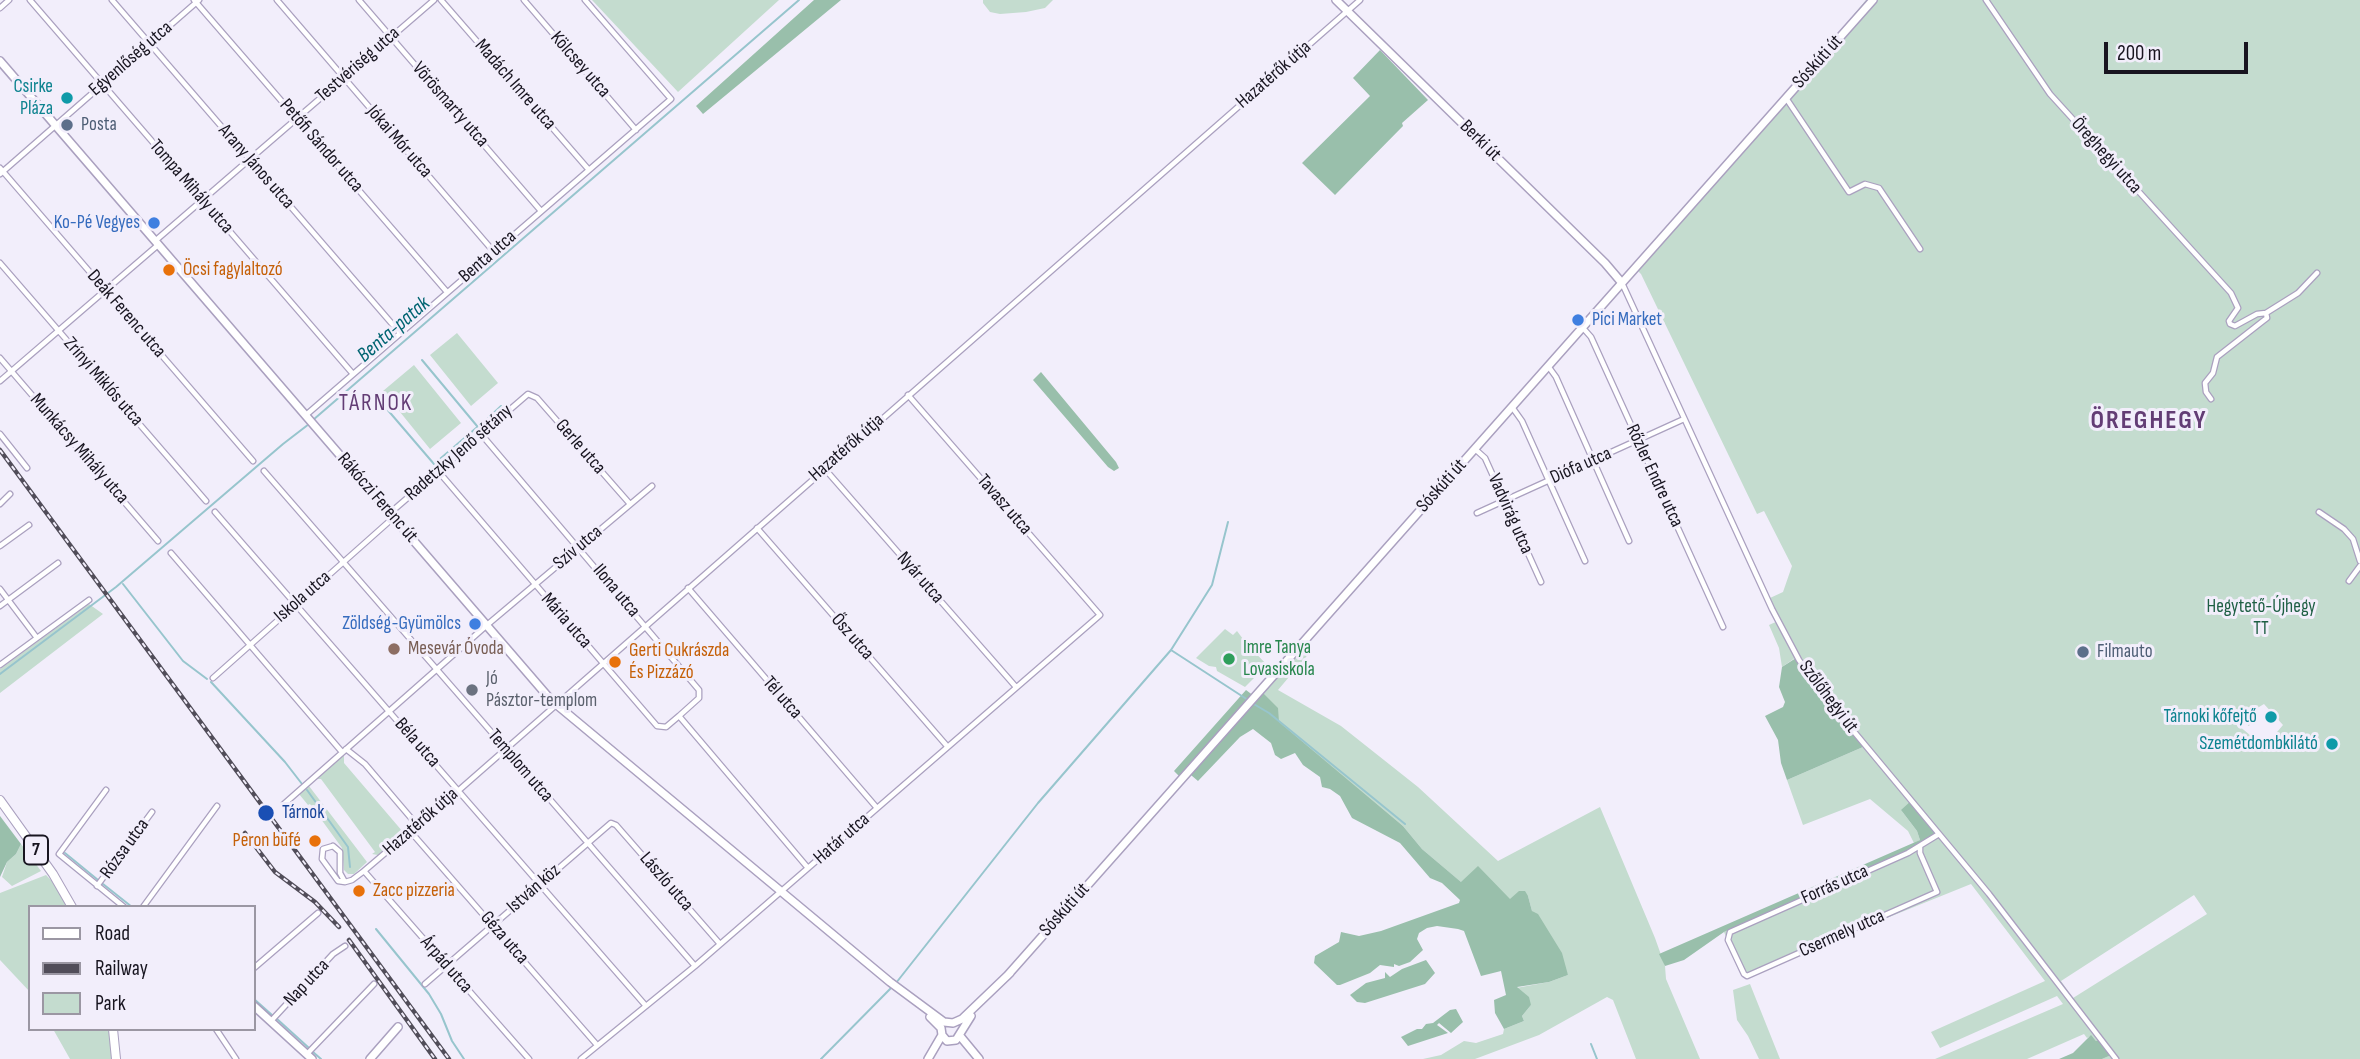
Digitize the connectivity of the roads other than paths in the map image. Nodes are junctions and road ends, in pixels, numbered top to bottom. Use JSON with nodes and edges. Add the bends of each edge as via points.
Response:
{"nodes":[{"id":1,"x":9,"y":0,"type":"edge"},
{"id":2,"x":30,"y":0,"type":"edge"},
{"id":3,"x":112,"y":0,"type":"edge"},
{"id":4,"x":277,"y":0,"type":"edge"},
{"id":5,"x":359,"y":0,"type":"edge"},
{"id":6,"x":434,"y":0,"type":"edge"},
{"id":7,"x":441,"y":0,"type":"edge"},
{"id":8,"x":524,"y":0,"type":"edge"},
{"id":9,"x":585,"y":0,"type":"edge"},
{"id":10,"x":1336,"y":0,"type":"edge"},
{"id":11,"x":1360,"y":0,"type":"edge"},
{"id":12,"x":1873,"y":0,"type":"edge"},
{"id":13,"x":1986,"y":0,"type":"edge"},
{"id":14,"x":197,"y":1,"type":"edge"},
{"id":15,"x":0,"y":8,"type":"edge"},
{"id":16,"x":1348,"y":12,"type":"junction"},
{"id":17,"x":391,"y":37,"type":"junction"},
{"id":18,"x":149,"y":43,"type":"junction"},
{"id":19,"x":0,"y":61,"type":"edge"},
{"id":20,"x":344,"y":78,"type":"junction"},
{"id":21,"x":103,"y":84,"type":"junction"},
{"id":22,"x":1786,"y":98,"type":"junction"},
{"id":23,"x":297,"y":118,"type":"junction"},
{"id":24,"x":55,"y":125,"type":"junction"},
{"id":25,"x":636,"y":130,"type":"junction"},
{"id":26,"x":249,"y":159,"type":"junction"},
{"id":27,"x":589,"y":170,"type":"junction"},
{"id":28,"x":1,"y":171,"type":"edge"},
{"id":29,"x":203,"y":200,"type":"junction"},
{"id":30,"x":541,"y":211,"type":"junction"},
{"id":31,"x":157,"y":243,"type":"junction"},
{"id":32,"x":1920,"y":249,"type":"dead end"},
{"id":33,"x":494,"y":252,"type":"junction"},
{"id":34,"x":0,"y":263,"type":"edge"},
{"id":35,"x":2317,"y":273,"type":"dead end"},
{"id":36,"x":1622,"y":284,"type":"junction"},
{"id":37,"x":105,"y":290,"type":"junction"},
{"id":38,"x":447,"y":292,"type":"junction"},
{"id":39,"x":2266,"y":313,"type":"junction"},
{"id":40,"x":1583,"y":328,"type":"junction"},
{"id":41,"x":58,"y":330,"type":"junction"},
{"id":42,"x":400,"y":333,"type":"junction"},
{"id":43,"x":0,"y":358,"type":"edge"},
{"id":44,"x":1548,"y":366,"type":"junction"},
{"id":45,"x":11,"y":371,"type":"junction"},
{"id":46,"x":353,"y":374,"type":"junction"},
{"id":47,"x":0,"y":381,"type":"edge"},
{"id":48,"x":528,"y":394,"type":"joint"},
{"id":49,"x":908,"y":395,"type":"junction"},
{"id":50,"x":2210,"y":399,"type":"dead end"},
{"id":51,"x":1512,"y":407,"type":"junction"},
{"id":52,"x":306,"y":415,"type":"junction"},
{"id":53,"x":1685,"y":419,"type":"junction"},
{"id":54,"x":0,"y":434,"type":"edge"},
{"id":55,"x":481,"y":434,"type":"junction"},
{"id":56,"x":1637,"y":441,"type":"junction"},
{"id":57,"x":1475,"y":449,"type":"junction"},
{"id":58,"x":253,"y":461,"type":"dead end"},
{"id":59,"x":1593,"y":461,"type":"junction"},
{"id":60,"x":27,"y":468,"type":"dead end"},
{"id":61,"x":824,"y":468,"type":"junction"},
{"id":62,"x":264,"y":471,"type":"dead end"},
{"id":63,"x":438,"y":471,"type":"junction"},
{"id":64,"x":1549,"y":481,"type":"junction"},
{"id":65,"x":652,"y":486,"type":"dead end"},
{"id":66,"x":10,"y":494,"type":"dead end"},
{"id":67,"x":206,"y":501,"type":"dead end"},
{"id":68,"x":1504,"y":501,"type":"junction"},
{"id":69,"x":0,"y":504,"type":"edge"},
{"id":70,"x":630,"y":504,"type":"junction"},
{"id":71,"x":215,"y":512,"type":"dead end"},
{"id":72,"x":2319,"y":512,"type":"dead end"},
{"id":73,"x":1478,"y":513,"type":"dead end"},
{"id":74,"x":392,"y":515,"type":"junction"},
{"id":75,"x":29,"y":525,"type":"dead end"},
{"id":76,"x":757,"y":527,"type":"junction"},
{"id":77,"x":158,"y":541,"type":"dead end"},
{"id":78,"x":1629,"y":541,"type":"dead end"},
{"id":79,"x":0,"y":546,"type":"edge"},
{"id":80,"x":578,"y":547,"type":"junction"},
{"id":81,"x":171,"y":553,"type":"dead end"},
{"id":82,"x":1585,"y":561,"type":"dead end"},
{"id":83,"x":58,"y":563,"type":"dead end"},
{"id":84,"x":343,"y":563,"type":"junction"},
{"id":85,"x":2360,"y":563,"type":"edge"},
{"id":86,"x":1541,"y":582,"type":"dead end"},
{"id":87,"x":2349,"y":582,"type":"dead end"},
{"id":88,"x":535,"y":585,"type":"junction"},
{"id":89,"x":688,"y":588,"type":"junction"},
{"id":90,"x":0,"y":589,"type":"edge"},
{"id":91,"x":8,"y":600,"type":"junction"},
{"id":92,"x":89,"y":600,"type":"dead end"},
{"id":93,"x":296,"y":603,"type":"junction"},
{"id":94,"x":0,"y":606,"type":"edge"},
{"id":95,"x":1100,"y":615,"type":"joint"},
{"id":96,"x":487,"y":625,"type":"junction"},
{"id":97,"x":645,"y":625,"type":"junction"},
{"id":98,"x":1723,"y":627,"type":"dead end"},
{"id":99,"x":37,"y":638,"type":"junction"},
{"id":100,"x":250,"y":644,"type":"junction"},
{"id":101,"x":603,"y":663,"type":"junction"},
{"id":102,"x":0,"y":665,"type":"edge"},
{"id":103,"x":436,"y":670,"type":"junction"},
{"id":104,"x":213,"y":677,"type":"dead end"},
{"id":105,"x":1016,"y":687,"type":"junction"},
{"id":106,"x":556,"y":704,"type":"junction"},
{"id":107,"x":390,"y":711,"type":"junction"},
{"id":108,"x":679,"y":716,"type":"junction"},
{"id":109,"x":947,"y":746,"type":"junction"},
{"id":110,"x":504,"y":749,"type":"junction"},
{"id":111,"x":344,"y":751,"type":"junction"},
{"id":112,"x":106,"y":790,"type":"dead end"},
{"id":113,"x":458,"y":791,"type":"junction"},
{"id":114,"x":0,"y":800,"type":"edge"},
{"id":115,"x":284,"y":804,"type":"dead end"},
{"id":116,"x":217,"y":806,"type":"dead end"},
{"id":117,"x":877,"y":808,"type":"junction"},
{"id":118,"x":152,"y":812,"type":"dead end"},
{"id":119,"x":611,"y":823,"type":"joint"},
{"id":120,"x":417,"y":825,"type":"junction"},
{"id":121,"x":410,"y":831,"type":"junction"},
{"id":122,"x":1939,"y":834,"type":"junction"},
{"id":123,"x":587,"y":842,"type":"junction"},
{"id":124,"x":1920,"y":847,"type":"junction"},
{"id":125,"x":808,"y":868,"type":"junction"},
{"id":126,"x":364,"y":871,"type":"junction"},
{"id":127,"x":345,"y":882,"type":"junction"},
{"id":128,"x":539,"y":884,"type":"junction"},
{"id":129,"x":97,"y":887,"type":"junction"},
{"id":130,"x":781,"y":891,"type":"junction"},
{"id":131,"x":71,"y":905,"type":"edge"},
{"id":132,"x":121,"y":905,"type":"edge"},
{"id":133,"x":144,"y":905,"type":"edge"},
{"id":134,"x":318,"y":913,"type":"dead end"},
{"id":135,"x":493,"y":925,"type":"junction"},
{"id":136,"x":1730,"y":932,"type":"joint"},
{"id":137,"x":720,"y":944,"type":"junction"},
{"id":138,"x":345,"y":946,"type":"dead end"},
{"id":139,"x":446,"y":965,"type":"junction"},
{"id":140,"x":256,"y":966,"type":"edge"},
{"id":141,"x":695,"y":966,"type":"junction"},
{"id":142,"x":1010,"y":973,"type":"junction"},
{"id":143,"x":374,"y":984,"type":"dead end"},
{"id":144,"x":425,"y":984,"type":"dead end"},
{"id":145,"x":912,"y":999,"type":"junction"},
{"id":146,"x":646,"y":1006,"type":"junction"},
{"id":147,"x":256,"y":1008,"type":"edge"},
{"id":148,"x":270,"y":1021,"type":"junction"},
{"id":149,"x":951,"y":1023,"type":"junction"},
{"id":150,"x":398,"y":1027,"type":"dead end"},
{"id":151,"x":113,"y":1031,"type":"edge"},
{"id":152,"x":217,"y":1031,"type":"edge"},
{"id":153,"x":942,"y":1032,"type":"junction"},
{"id":154,"x":960,"y":1034,"type":"junction"},
{"id":155,"x":951,"y":1042,"type":"junction"},
{"id":156,"x":597,"y":1045,"type":"junction"},
{"id":157,"x":310,"y":1057,"type":"edge"},
{"id":158,"x":116,"y":1059,"type":"edge"},
{"id":159,"x":236,"y":1059,"type":"edge"},
{"id":160,"x":370,"y":1059,"type":"edge"},
{"id":161,"x":529,"y":1059,"type":"edge"},
{"id":162,"x":581,"y":1059,"type":"edge"},
{"id":163,"x":930,"y":1059,"type":"edge"},
{"id":164,"x":978,"y":1059,"type":"edge"},
{"id":165,"x":2116,"y":1059,"type":"edge"}],
"edges":[{"from":1,"to":15,"type":"street"},
{"from":2,"to":21,"type":"street","name":"Tompa Mihály utca"},
{"from":3,"to":18,"type":"street","name":"Arany János utca"},
{"from":4,"to":20,"type":"street","name":"Jókai Mór utca"},
{"from":5,"to":17,"type":"street","name":"Vörösmarty utca"},
{"from":6,"to":17,"type":"street","name":"Testvériség utca"},
{"from":7,"to":27,"type":"street","name":"Madách Imre utca"},
{"from":8,"to":25,"type":"street","name":"Kölcsey utca"},
{"from":9,"to":25,"type":"street","name":"Benta utca","via":[[671,99]]},
{"from":10,"to":16,"type":"street","name":"Berki út"},
{"from":11,"to":16,"type":"street","name":"Hazatérők útja"},
{"from":12,"to":22,"type":"street","name":"Sóskúti út"},
{"from":13,"to":39,"type":"street","name":"Öreghegyi utca","via":[[2050,94],[2231,293],[2238,311],[2229,323],[2235,326]]},
{"from":14,"to":18,"type":"street","name":"Egyenlőség utca"},
{"from":14,"to":23,"type":"street","name":"Petőfi Sándor utca"},
{"from":16,"to":36,"type":"street","name":"Berki út"},
{"from":16,"to":49,"type":"street","name":"Hazatérők útja"},
{"from":17,"to":20,"type":"street","name":"Testvériség utca"},
{"from":17,"to":30,"type":"street","name":"Vörösmarty utca"},
{"from":18,"to":21,"type":"street","name":"Egyenlőség utca"},
{"from":18,"to":26,"type":"street","name":"Arany János utca"},
{"from":19,"to":24,"type":"street","name":"Rákóczi Ferenc út"},
{"from":20,"to":23,"type":"street","name":"Testvériség utca"},
{"from":20,"to":33,"type":"street","name":"Jókai Mór utca"},
{"from":21,"to":24,"type":"street","name":"Egyenlőség utca"},
{"from":21,"to":29,"type":"street","name":"Tompa Mihály utca"},
{"from":22,"to":32,"type":"street","via":[[1849,192],[1865,184],[1879,188]]},
{"from":22,"to":36,"type":"street","name":"Sóskúti út"},
{"from":23,"to":26,"type":"street","name":"Testvériség utca"},
{"from":23,"to":38,"type":"street","name":"Petőfi Sándor utca"},
{"from":24,"to":28,"type":"street","name":"Egyenlőség utca"},
{"from":24,"to":31,"type":"street","name":"Rákóczi Ferenc út"},
{"from":25,"to":27,"type":"street","name":"Benta utca"},
{"from":26,"to":29,"type":"street","name":"Testvériség utca"},
{"from":26,"to":42,"type":"street","name":"Arany János utca"},
{"from":27,"to":30,"type":"street","name":"Benta utca"},
{"from":28,"to":37,"type":"street","name":"Deák Ferenc utca"},
{"from":29,"to":31,"type":"street","name":"Testvériség utca"},
{"from":29,"to":46,"type":"street","name":"Tompa Mihály utca"},
{"from":30,"to":33,"type":"street","name":"Benta utca"},
{"from":31,"to":37,"type":"street","name":"Testvériség utca"},
{"from":31,"to":52,"type":"street","name":"Rákóczi Ferenc út"},
{"from":33,"to":38,"type":"street","name":"Benta utca"},
{"from":34,"to":41,"type":"street","name":"Zrínyi Miklós utca"},
{"from":35,"to":39,"type":"street","via":[[2298,293]]},
{"from":36,"to":40,"type":"street","name":"Sóskúti út"},
{"from":36,"to":53,"type":"street","name":"Szőlőhegyi út"},
{"from":37,"to":41,"type":"street","name":"Testvériség utca"},
{"from":37,"to":58,"type":"street","name":"Deák Ferenc utca"},
{"from":38,"to":42,"type":"street","name":"Benta utca"},
{"from":39,"to":50,"type":"street","via":[[2267,318],[2217,357],[2205,383]]},
{"from":40,"to":44,"type":"street","name":"Sóskúti út"},
{"from":40,"to":56,"type":"street","name":"Rőzler Endre utca"},
{"from":41,"to":45,"type":"street","name":"Testvériség utca"},
{"from":41,"to":67,"type":"street","name":"Zrínyi Miklós utca"},
{"from":42,"to":46,"type":"street","name":"Benta utca"},
{"from":43,"to":45,"type":"street","name":"Munkácsy Mihály utca"},
{"from":44,"to":51,"type":"street","name":"Sóskúti út"},
{"from":44,"to":59,"type":"street"},
{"from":45,"to":47,"type":"street","name":"Testvériség utca"},
{"from":45,"to":77,"type":"street","name":"Munkácsy Mihály utca"},
{"from":46,"to":52,"type":"street","name":"Benta utca"},
{"from":48,"to":55,"type":"street","name":"Radetzky Jenő sétány"},
{"from":48,"to":70,"type":"street","name":"Gerle utca","via":[[537,398]]},
{"from":49,"to":61,"type":"street","name":"Hazatérők útja"},
{"from":49,"to":95,"type":"street","name":"Tavasz utca"},
{"from":51,"to":57,"type":"street","name":"Sóskúti út"},
{"from":51,"to":64,"type":"street"},
{"from":52,"to":74,"type":"street","name":"Rákóczi Ferenc út"},
{"from":53,"to":56,"type":"street","name":"Diófa utca"},
{"from":53,"to":122,"type":"street","name":"Szőlőhegyi út","via":[[1799,660]]},
{"from":54,"to":60,"type":"street"},
{"from":55,"to":63,"type":"street","name":"Radetzky Jenő sétány"},
{"from":55,"to":80,"type":"street","name":"Ilona utca"},
{"from":56,"to":59,"type":"street","name":"Diófa utca"},
{"from":56,"to":98,"type":"street","name":"Rőzler Endre utca"},
{"from":57,"to":68,"type":"street","name":"Vadvirág utca","via":[[1485,458]]},
{"from":57,"to":142,"type":"street","name":"Sóskúti út"},
{"from":59,"to":64,"type":"street","name":"Diófa utca"},
{"from":59,"to":78,"type":"street"},
{"from":61,"to":76,"type":"street","name":"Hazatérők útja"},
{"from":61,"to":105,"type":"street","name":"Nyár utca"},
{"from":62,"to":84,"type":"street","name":"Templom utca"},
{"from":63,"to":74,"type":"street","name":"Radetzky Jenő sétány"},
{"from":63,"to":88,"type":"street","name":"Mária utca"},
{"from":64,"to":68,"type":"street","name":"Diófa utca"},
{"from":64,"to":82,"type":"street"},
{"from":65,"to":70,"type":"street","name":"Szív utca"},
{"from":66,"to":69,"type":"street"},
{"from":68,"to":73,"type":"street","name":"Diófa utca"},
{"from":68,"to":86,"type":"street","name":"Vadvirág utca"},
{"from":70,"to":80,"type":"street","name":"Szív utca"},
{"from":71,"to":93,"type":"street","name":"Béla utca"},
{"from":72,"to":85,"type":"street","via":[[2353,539]]},
{"from":74,"to":84,"type":"street","name":"Iskola utca"},
{"from":74,"to":96,"type":"street","name":"Rákóczi Ferenc út"},
{"from":75,"to":79,"type":"street"},
{"from":76,"to":89,"type":"street","name":"Hazatérők útja"},
{"from":76,"to":109,"type":"street","name":"Ősz utca"},
{"from":80,"to":88,"type":"street","name":"Szív utca"},
{"from":80,"to":97,"type":"street","name":"Ilona utca"},
{"from":81,"to":100,"type":"street"},
{"from":83,"to":91,"type":"street"},
{"from":84,"to":93,"type":"street","name":"Iskola utca"},
{"from":84,"to":103,"type":"street","name":"Templom utca"},
{"from":85,"to":87,"type":"street"},
{"from":88,"to":96,"type":"street","name":"Szív utca"},
{"from":88,"to":101,"type":"street","name":"Mária utca"},
{"from":89,"to":97,"type":"street","name":"Hazatérők útja"},
{"from":89,"to":117,"type":"street","name":"Tél utca"},
{"from":90,"to":91,"type":"street"},
{"from":91,"to":94,"type":"street"},
{"from":91,"to":99,"type":"street"},
{"from":92,"to":99,"type":"street"},
{"from":93,"to":100,"type":"street","name":"Iskola utca"},
{"from":93,"to":107,"type":"street","name":"Béla utca"},
{"from":95,"to":105,"type":"street","name":"Határ utca"},
{"from":96,"to":103,"type":"street","name":"Szív utca"},
{"from":96,"to":106,"type":"street","name":"Rákóczi Ferenc út"},
{"from":97,"to":101,"type":"street","name":"Hazatérők útja"},
{"from":97,"to":108,"type":"street","name":"Ilona utca","via":[[701,692]]},
{"from":99,"to":102,"type":"street"},
{"from":100,"to":104,"type":"street","name":"Iskola utca"},
{"from":100,"to":111,"type":"street"},
{"from":101,"to":106,"type":"street","name":"Hazatérők útja"},
{"from":101,"to":108,"type":"street","name":"Mária utca","via":[[657,726],[666,727]]},
{"from":103,"to":107,"type":"street","name":"Szív utca"},
{"from":103,"to":110,"type":"street","name":"Templom utca"},
{"from":105,"to":109,"type":"street","name":"Határ utca"},
{"from":106,"to":110,"type":"street","name":"Hazatérők útja"},
{"from":106,"to":130,"type":"street","name":"Rákóczi Ferenc út"},
{"from":107,"to":111,"type":"street","name":"Szív utca"},
{"from":107,"to":113,"type":"street","name":"Béla utca"},
{"from":108,"to":125,"type":"street"},
{"from":109,"to":117,"type":"street","name":"Határ utca"},
{"from":110,"to":113,"type":"street","name":"Hazatérők útja"},
{"from":110,"to":123,"type":"street","name":"Templom utca"},
{"from":111,"to":115,"type":"street","name":"Szív utca"},
{"from":111,"to":120,"type":"street","via":[[365,764]]},
{"from":112,"to":129,"type":"street","via":[[59,854]]},
{"from":113,"to":120,"type":"street","name":"Hazatérők útja"},
{"from":113,"to":128,"type":"street","name":"Béla utca"},
{"from":114,"to":131,"type":"main road","number":"7"},
{"from":116,"to":133,"type":"street"},
{"from":117,"to":125,"type":"street","name":"Határ utca"},
{"from":118,"to":129,"type":"street","name":"Rózsa utca"},
{"from":119,"to":123,"type":"street","name":"István köz"},
{"from":119,"to":137,"type":"street","name":"László utca"},
{"from":120,"to":121,"type":"street","name":"Hazatérők útja"},
{"from":121,"to":126,"type":"street","name":"Hazatérők útja"},
{"from":121,"to":135,"type":"street","name":"Géza utca"},
{"from":122,"to":124,"type":"street","name":"Forrás utca"},
{"from":122,"to":165,"type":"street","name":"Szőlőhegyi út"},
{"from":123,"to":128,"type":"street","name":"István köz"},
{"from":123,"to":141,"type":"street","name":"Templom utca"},
{"from":124,"to":136,"type":"street","name":"Forrás utca"},
{"from":124,"to":136,"type":"street","name":"Csermely utca","via":[[1937,889],[1933,894],[1747,976],[1728,940]]},
{"from":125,"to":130,"type":"street","name":"Határ utca"},
{"from":126,"to":127,"type":"street","name":"Hazatérők útja"},
{"from":126,"to":139,"type":"street","name":"Árpád utca"},
{"from":127,"to":127,"type":"street","via":[[339,849],[325,848],[321,859],[338,881]]},
{"from":128,"to":135,"type":"street","name":"István köz"},
{"from":128,"to":146,"type":"street","name":"Béla utca"},
{"from":129,"to":132,"type":"street"},
{"from":130,"to":137,"type":"street","name":"Határ utca"},
{"from":130,"to":145,"type":"street","name":"Rákóczi Ferenc út"},
{"from":134,"to":140,"type":"street"},
{"from":135,"to":139,"type":"street","name":"István köz"},
{"from":135,"to":156,"type":"street","name":"Géza utca"},
{"from":137,"to":141,"type":"street","name":"Határ utca"},
{"from":138,"to":148,"type":"street","name":"Nap utca"},
{"from":139,"to":144,"type":"street","name":"István köz"},
{"from":139,"to":161,"type":"street","name":"Árpád utca"},
{"from":141,"to":146,"type":"street","name":"Határ utca"},
{"from":142,"to":149,"type":"street","name":"Sóskúti út","via":[[962,1019]]},
{"from":142,"to":154,"type":"street","name":"Sóskúti út"},
{"from":143,"to":157,"type":"street"},
{"from":145,"to":149,"type":"street"},
{"from":145,"to":153,"type":"street"},
{"from":146,"to":156,"type":"street","name":"Határ utca"},
{"from":147,"to":148,"type":"street"},
{"from":148,"to":157,"type":"street"},
{"from":149,"to":153,"type":"street","name":"Sóskúti út"},
{"from":149,"to":154,"type":"street"},
{"from":150,"to":160,"type":"street"},
{"from":151,"to":158,"type":"main road"},
{"from":152,"to":159,"type":"street"},
{"from":153,"to":155,"type":"street"},
{"from":153,"to":163,"type":"street","name":"Sóskúti út"},
{"from":154,"to":155,"type":"street","name":"Sóskúti út"},
{"from":154,"to":164,"type":"street"},
{"from":155,"to":163,"type":"street","name":"Sóskúti út"},
{"from":155,"to":164,"type":"street"},
{"from":156,"to":162,"type":"street","name":"Határ utca"}]}
